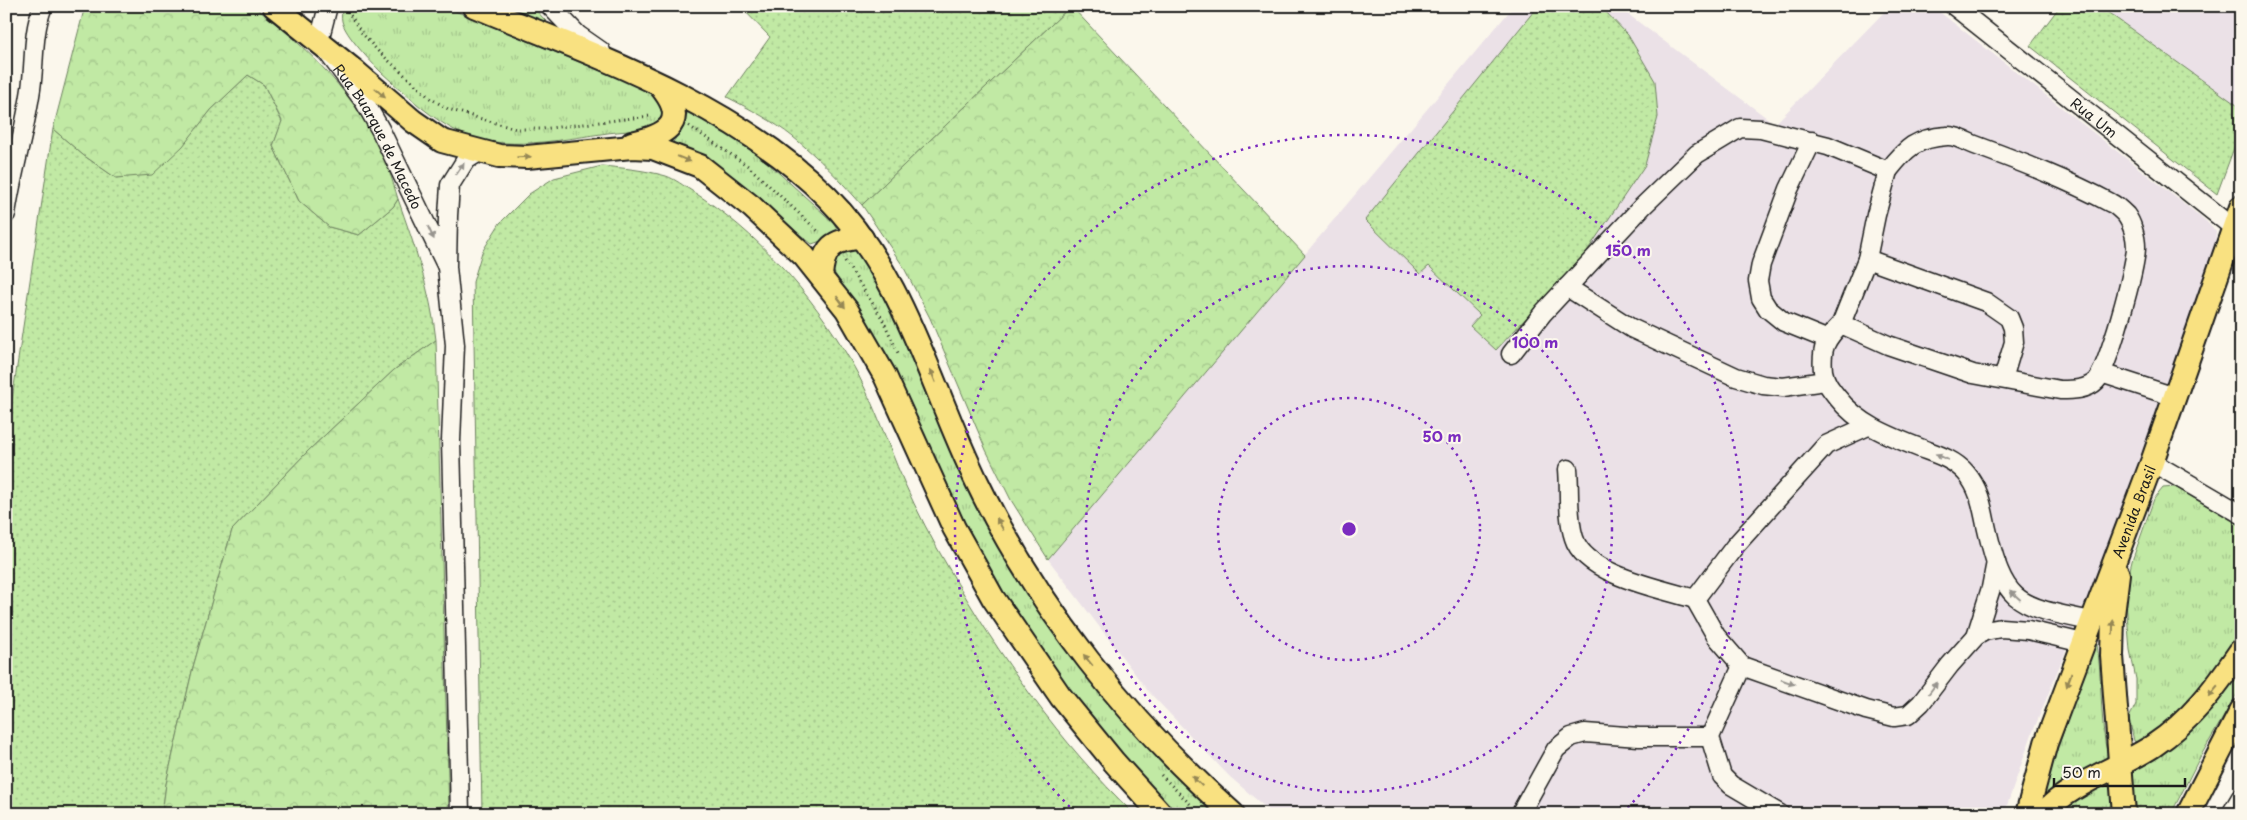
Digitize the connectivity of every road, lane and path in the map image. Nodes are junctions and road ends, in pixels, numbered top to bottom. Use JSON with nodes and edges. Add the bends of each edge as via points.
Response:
{"nodes":[{"id":1,"x":43,"y":6,"type":"edge"},
{"id":2,"x":274,"y":6,"type":"edge"},
{"id":3,"x":328,"y":6,"type":"edge"},
{"id":4,"x":345,"y":6,"type":"edge"},
{"id":5,"x":474,"y":6,"type":"edge"},
{"id":6,"x":550,"y":6,"type":"edge"},
{"id":7,"x":1954,"y":6,"type":"edge"},
{"id":8,"x":318,"y":41,"type":"junction"},
{"id":9,"x":630,"y":72,"type":"junction"},
{"id":10,"x":661,"y":87,"type":"junction"},
{"id":11,"x":673,"y":120,"type":"junction"},
{"id":12,"x":1812,"y":142,"type":"junction"},
{"id":13,"x":607,"y":149,"type":"junction"},
{"id":14,"x":479,"y":152,"type":"junction"},
{"id":15,"x":1888,"y":172,"type":"junction"},
{"id":16,"x":6,"y":214,"type":"edge"},
{"id":17,"x":2237,"y":218,"type":"edge"},
{"id":18,"x":862,"y":238,"type":"junction"},
{"id":19,"x":833,"y":245,"type":"junction"},
{"id":20,"x":1867,"y":258,"type":"junction"},
{"id":21,"x":446,"y":267,"type":"junction"},
{"id":22,"x":821,"y":276,"type":"junction"},
{"id":23,"x":1567,"y":288,"type":"junction"},
{"id":24,"x":1841,"y":324,"type":"junction"},
{"id":25,"x":1826,"y":339,"type":"junction"},
{"id":26,"x":1511,"y":354,"type":"dead end"},
{"id":27,"x":901,"y":358,"type":"dead end"},
{"id":28,"x":2101,"y":373,"type":"junction"},
{"id":29,"x":2004,"y":379,"type":"junction"},
{"id":30,"x":1825,"y":381,"type":"junction"},
{"id":31,"x":2175,"y":397,"type":"junction"},
{"id":32,"x":1868,"y":426,"type":"junction"},
{"id":33,"x":2152,"y":462,"type":"junction"},
{"id":34,"x":1568,"y":469,"type":"dead end"},
{"id":35,"x":2241,"y":514,"type":"edge"},
{"id":36,"x":2124,"y":536,"type":"junction"},
{"id":37,"x":1996,"y":560,"type":"junction"},
{"id":38,"x":1695,"y":599,"type":"junction"},
{"id":39,"x":2091,"y":621,"type":"junction"},
{"id":40,"x":1976,"y":636,"type":"junction"},
{"id":41,"x":2083,"y":643,"type":"junction"},
{"id":42,"x":2241,"y":650,"type":"edge"},
{"id":43,"x":1742,"y":666,"type":"junction"},
{"id":44,"x":2241,"y":711,"type":"edge"},
{"id":45,"x":1710,"y":737,"type":"junction"},
{"id":46,"x":2121,"y":762,"type":"junction"},
{"id":47,"x":1158,"y":772,"type":"dead end"},
{"id":48,"x":2241,"y":797,"type":"edge"},
{"id":49,"x":460,"y":814,"type":"edge"},
{"id":50,"x":1162,"y":814,"type":"edge"},
{"id":51,"x":1200,"y":814,"type":"edge"},
{"id":52,"x":1233,"y":814,"type":"edge"},
{"id":53,"x":1520,"y":814,"type":"edge"},
{"id":54,"x":1780,"y":814,"type":"edge"},
{"id":55,"x":2027,"y":814,"type":"edge"},
{"id":56,"x":2042,"y":814,"type":"edge"},
{"id":57,"x":2124,"y":814,"type":"edge"},
{"id":58,"x":2188,"y":814,"type":"edge"},
{"id":59,"x":2232,"y":814,"type":"edge"}],
"edges":[{"from":1,"to":16,"type":"street","via":[[38,20],[31,90],[12,171]]},
{"from":2,"to":8,"type":"main road"},
{"from":3,"to":8,"type":"street"},
{"from":4,"to":11,"type":"path","via":[[378,51],[430,98],[448,109],[516,129],[542,129],[640,116],[662,116]]},
{"from":5,"to":9,"type":"main road"},
{"from":6,"to":9,"type":"street","via":[[578,35]]},
{"from":7,"to":17,"type":"street","name":"Rua Um"},
{"from":8,"to":14,"type":"main road","one_way":true,"via":[[413,121],[442,140]]},
{"from":8,"to":21,"type":"street","name":"Rua Buarque de Macedo","one_way":true,"via":[[364,101],[380,129]]},
{"from":9,"to":10,"type":"main road"},
{"from":10,"to":11,"type":"main road","via":[[675,109]]},
{"from":10,"to":18,"type":"main road","via":[[767,144],[827,197]]},
{"from":11,"to":13,"type":"main road","via":[[661,134]]},
{"from":11,"to":19,"type":"path","via":[[699,131],[748,166]]},
{"from":12,"to":15,"type":"street"},
{"from":12,"to":23,"type":"street","via":[[1761,129],[1740,128],[1697,154],[1642,207]]},
{"from":12,"to":25,"type":"street","via":[[1789,189],[1761,264],[1758,281],[1761,298],[1768,309],[1784,322]]},
{"from":14,"to":13,"type":"main road","one_way":true,"via":[[527,157]]},
{"from":13,"to":22,"type":"main road","one_way":true,"via":[[653,148],[700,166],[752,207]]},
{"from":21,"to":14,"type":"street","one_way":true,"via":[[450,185],[465,161]]},
{"from":15,"to":20,"type":"street"},
{"from":15,"to":28,"type":"street","via":[[1904,151],[1920,140],[1949,135],[2017,160],[2114,204],[2127,216],[2136,246],[2134,268]]},
{"from":17,"to":31,"type":"main road","name":"Avenida Brasil"},
{"from":18,"to":19,"type":"main road","via":[[848,238]]},
{"from":52,"to":18,"type":"main road","one_way":true,"via":[[1141,726],[1078,648],[1022,563],[977,482],[916,338],[884,273]]},
{"from":19,"to":22,"type":"main road","via":[[823,258]]},
{"from":19,"to":27,"type":"path","via":[[882,318]]},
{"from":20,"to":24,"type":"street"},
{"from":20,"to":29,"type":"street","via":[[1986,302],[2005,314],[2013,328],[2014,342]]},
{"from":21,"to":49,"type":"street","via":[[455,345],[452,441]]},
{"from":22,"to":50,"type":"main road","one_way":true,"via":[[847,310],[884,376],[954,528],[1008,621],[1087,730]]},
{"from":23,"to":26,"type":"street"},
{"from":23,"to":30,"type":"street","via":[[1631,328],[1736,377],[1784,387]]},
{"from":24,"to":25,"type":"street"},
{"from":24,"to":29,"type":"street","via":[[1888,345],[1973,374]]},
{"from":25,"to":30,"type":"street","via":[[1822,358]]},
{"from":28,"to":29,"type":"street","via":[[2090,386],[2074,390]]},
{"from":28,"to":31,"type":"street"},
{"from":30,"to":32,"type":"street","via":[[1842,404]]},
{"from":31,"to":33,"type":"main road","name":"Avenida Brasil"},
{"from":37,"to":32,"type":"street","one_way":true,"via":[[1978,491],[1965,473],[1945,457]]},
{"from":32,"to":38,"type":"street","via":[[1826,444],[1735,546]]},
{"from":33,"to":35,"type":"street"},
{"from":33,"to":36,"type":"main road","name":"Avenida Brasil"},
{"from":34,"to":38,"type":"street","via":[[1572,528],[1574,540],[1581,551],[1606,570],[1626,579]]},
{"from":36,"to":39,"type":"main road","name":"Avenida Brasil"},
{"from":46,"to":36,"type":"main road","one_way":true,"via":[[2112,656],[2113,615]]},
{"from":39,"to":37,"type":"street","one_way":true,"via":[[2024,603],[2006,587]]},
{"from":37,"to":40,"type":"street"},
{"from":38,"to":43,"type":"street","via":[[1716,636]]},
{"from":39,"to":41,"type":"main road","name":"Avenida Brasil"},
{"from":40,"to":41,"type":"street","via":[[1985,631],[2012,628]]},
{"from":43,"to":40,"type":"street","one_way":true,"via":[[1894,717],[1908,715],[1921,703]]},
{"from":41,"to":55,"type":"main road","name":"Avenida Brasil","one_way":true,"via":[[2046,743]]},
{"from":42,"to":46,"type":"main road","one_way":true,"via":[[2215,690],[2184,721],[2153,746]]},
{"from":43,"to":45,"type":"street"},
{"from":44,"to":58,"type":"main road"},
{"from":45,"to":53,"type":"street","via":[[1585,733],[1572,737],[1556,749]]},
{"from":45,"to":54,"type":"street","via":[[1722,776],[1731,785]]},
{"from":46,"to":56,"type":"main road","via":[[2073,788]]},
{"from":46,"to":57,"type":"main road"},
{"from":47,"to":51,"type":"path"},
{"from":48,"to":59,"type":"street"}]}
